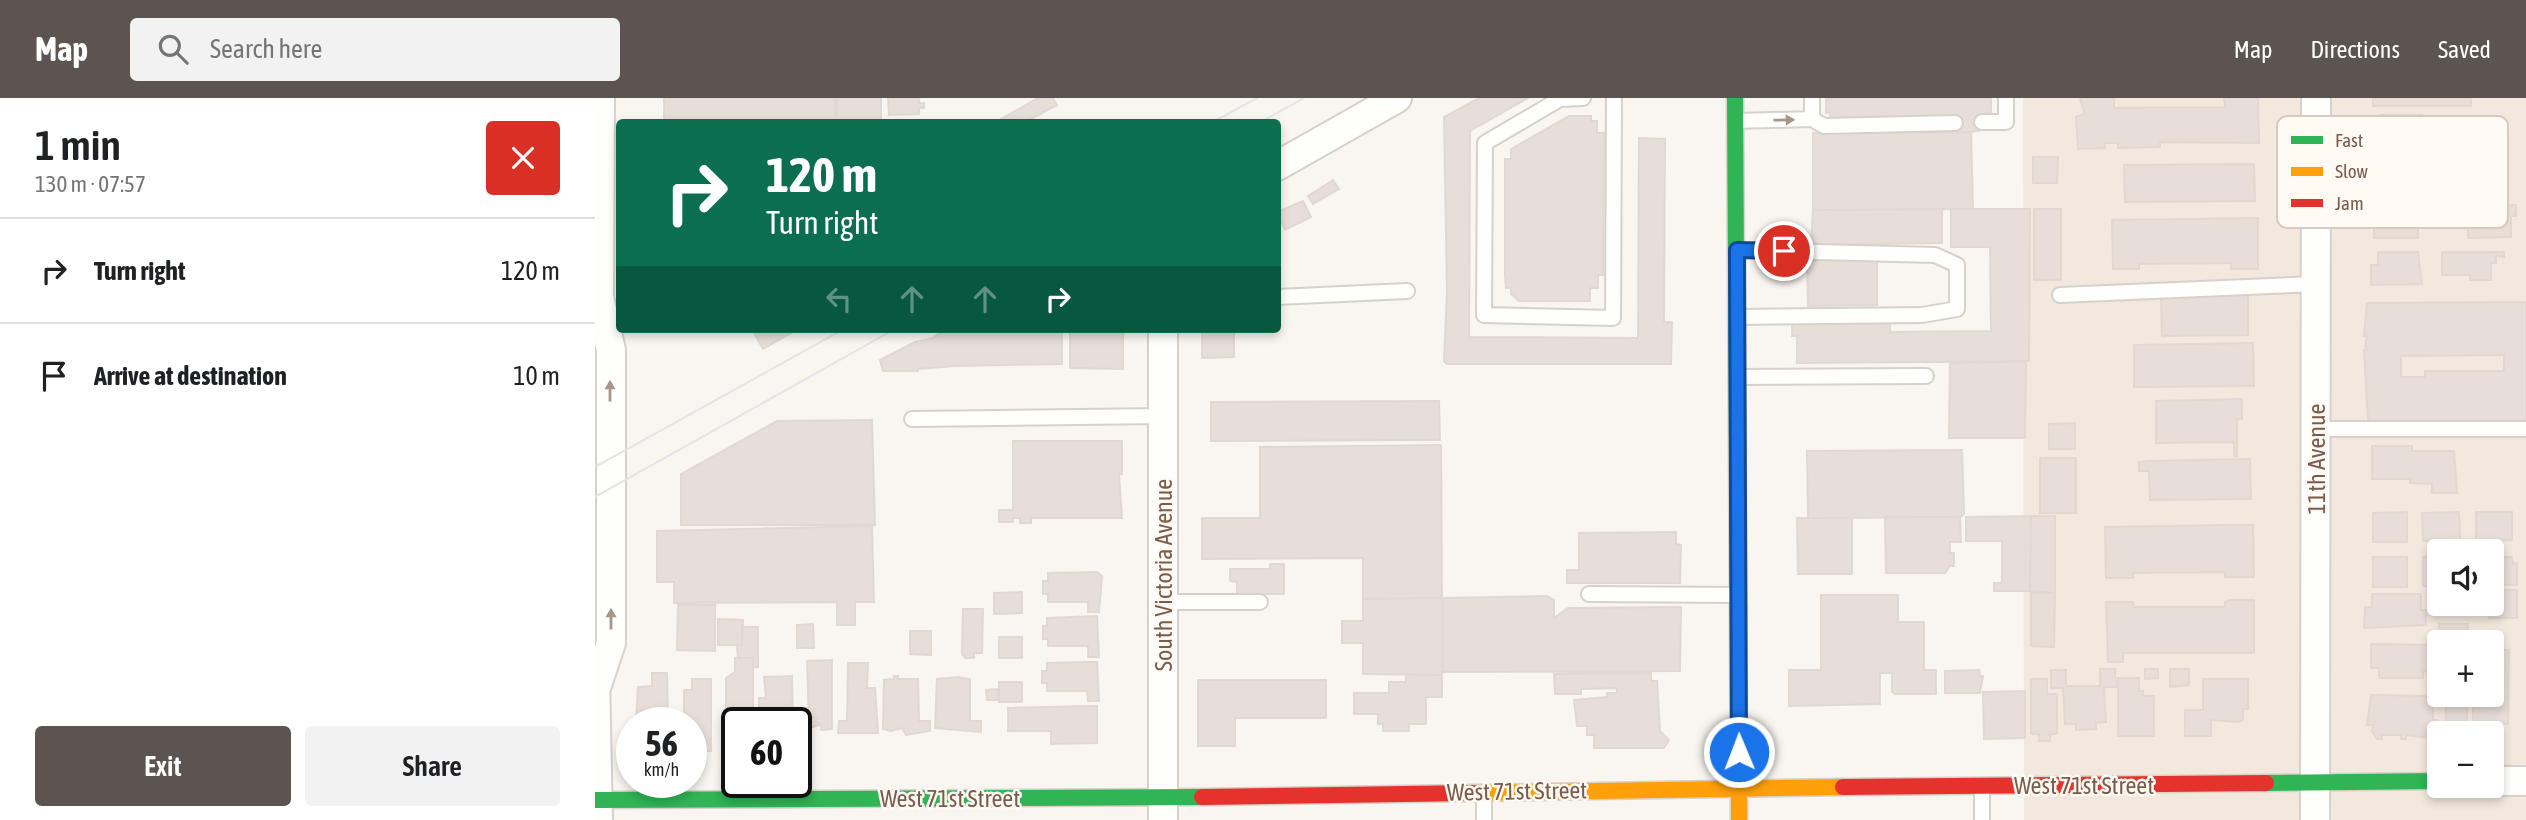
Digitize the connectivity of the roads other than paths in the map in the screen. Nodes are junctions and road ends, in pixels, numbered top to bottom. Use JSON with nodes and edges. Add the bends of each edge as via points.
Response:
{"nodes":[{"id":1,"x":600,"y":98,"type":"edge"},
{"id":2,"x":1397,"y":98,"type":"edge"},
{"id":3,"x":1583,"y":98,"type":"edge"},
{"id":4,"x":1614,"y":98,"type":"edge"},
{"id":5,"x":1735,"y":98,"type":"edge"},
{"id":6,"x":1812,"y":98,"type":"edge"},
{"id":7,"x":2006,"y":98,"type":"edge"},
{"id":8,"x":2316,"y":98,"type":"edge"},
{"id":9,"x":2316,"y":116,"type":"edge"},
{"id":10,"x":1812,"y":120,"type":"junction"},
{"id":11,"x":1735,"y":121,"type":"junction"},
{"id":12,"x":1982,"y":122,"type":"dead end"},
{"id":13,"x":1955,"y":123,"type":"dead end"},
{"id":14,"x":1281,"y":164,"type":"edge"},
{"id":15,"x":2316,"y":228,"type":"edge"},
{"id":16,"x":597,"y":230,"type":"edge"},
{"id":17,"x":1737,"y":250,"type":"junction"},
{"id":18,"x":2316,"y":284,"type":"junction"},
{"id":19,"x":1407,"y":291,"type":"dead end"},
{"id":20,"x":2060,"y":295,"type":"dead end"},
{"id":21,"x":1281,"y":297,"type":"edge"},
{"id":22,"x":597,"y":305,"type":"edge"},
{"id":23,"x":1737,"y":317,"type":"junction"},
{"id":24,"x":1163,"y":333,"type":"edge"},
{"id":25,"x":1926,"y":376,"type":"dead end"},
{"id":26,"x":1737,"y":377,"type":"junction"},
{"id":27,"x":1163,"y":416,"type":"junction"},
{"id":28,"x":912,"y":419,"type":"dead end"},
{"id":29,"x":2316,"y":429,"type":"junction"},
{"id":30,"x":2526,"y":429,"type":"edge"},
{"id":31,"x":1589,"y":594,"type":"dead end"},
{"id":32,"x":1739,"y":596,"type":"junction"},
{"id":33,"x":1260,"y":601,"type":"dead end"},
{"id":34,"x":1163,"y":602,"type":"junction"},
{"id":35,"x":596,"y":680,"type":"edge"},
{"id":36,"x":2504,"y":781,"type":"edge"},
{"id":37,"x":2526,"y":781,"type":"edge"},
{"id":38,"x":2427,"y":782,"type":"edge"},
{"id":39,"x":2316,"y":783,"type":"junction"},
{"id":40,"x":1982,"y":785,"type":"junction"},
{"id":41,"x":1739,"y":788,"type":"junction"},
{"id":42,"x":1484,"y":792,"type":"junction"},
{"id":43,"x":597,"y":807,"type":"edge"},
{"id":44,"x":1163,"y":809,"type":"edge"},
{"id":45,"x":1484,"y":820,"type":"edge"},
{"id":46,"x":1739,"y":820,"type":"edge"},
{"id":47,"x":1982,"y":820,"type":"edge"},
{"id":48,"x":2315,"y":820,"type":"edge"}],
"edges":[{"from":1,"to":16,"type":"street"},
{"from":2,"to":14,"type":"street"},
{"from":3,"to":4,"type":"lane","via":[[1560,99],[1486,143],[1483,316],[1613,318]]},
{"from":5,"to":11,"type":"street"},
{"from":6,"to":10,"type":"lane"},
{"from":7,"to":12,"type":"lane","via":[[2006,122]]},
{"from":8,"to":9,"type":"street","name":"11th Avenue"},
{"from":11,"to":10,"type":"lane","one_way":true},
{"from":10,"to":13,"type":"lane","via":[[1824,126]]},
{"from":11,"to":17,"type":"street"},
{"from":15,"to":18,"type":"street","name":"11th Avenue"},
{"from":16,"to":22,"type":"street"},
{"from":17,"to":23,"type":"street"},
{"from":17,"to":23,"type":"lane","via":[[1935,255],[1957,265],[1957,309],[1923,314]]},
{"from":18,"to":20,"type":"lane"},
{"from":18,"to":29,"type":"street","name":"11th Avenue"},
{"from":19,"to":21,"type":"lane"},
{"from":35,"to":22,"type":"street","one_way":true,"via":[[611,643],[611,350]]},
{"from":23,"to":26,"type":"street"},
{"from":24,"to":27,"type":"street","name":"South Victoria Avenue"},
{"from":25,"to":26,"type":"lane"},
{"from":26,"to":32,"type":"street"},
{"from":27,"to":28,"type":"lane"},
{"from":27,"to":34,"type":"street","name":"South Victoria Avenue"},
{"from":29,"to":30,"type":"lane"},
{"from":29,"to":39,"type":"street","name":"11th Avenue"},
{"from":31,"to":32,"type":"lane"},
{"from":32,"to":41,"type":"street"},
{"from":33,"to":34,"type":"lane"},
{"from":34,"to":44,"type":"street","name":"South Victoria Avenue"},
{"from":35,"to":43,"type":"street"},
{"from":36,"to":37,"type":"street"},
{"from":38,"to":39,"type":"street","name":"West 71st Street"},
{"from":39,"to":40,"type":"street","name":"West 71st Street"},
{"from":39,"to":48,"type":"street","name":"11th Avenue"},
{"from":40,"to":41,"type":"street","name":"West 71st Street"},
{"from":40,"to":47,"type":"lane"},
{"from":41,"to":42,"type":"street","name":"West 71st Street"},
{"from":41,"to":46,"type":"street"},
{"from":42,"to":44,"type":"street","name":"West 71st Street"},
{"from":42,"to":45,"type":"lane"},
{"from":43,"to":44,"type":"street","name":"West 71st Street"}]}
